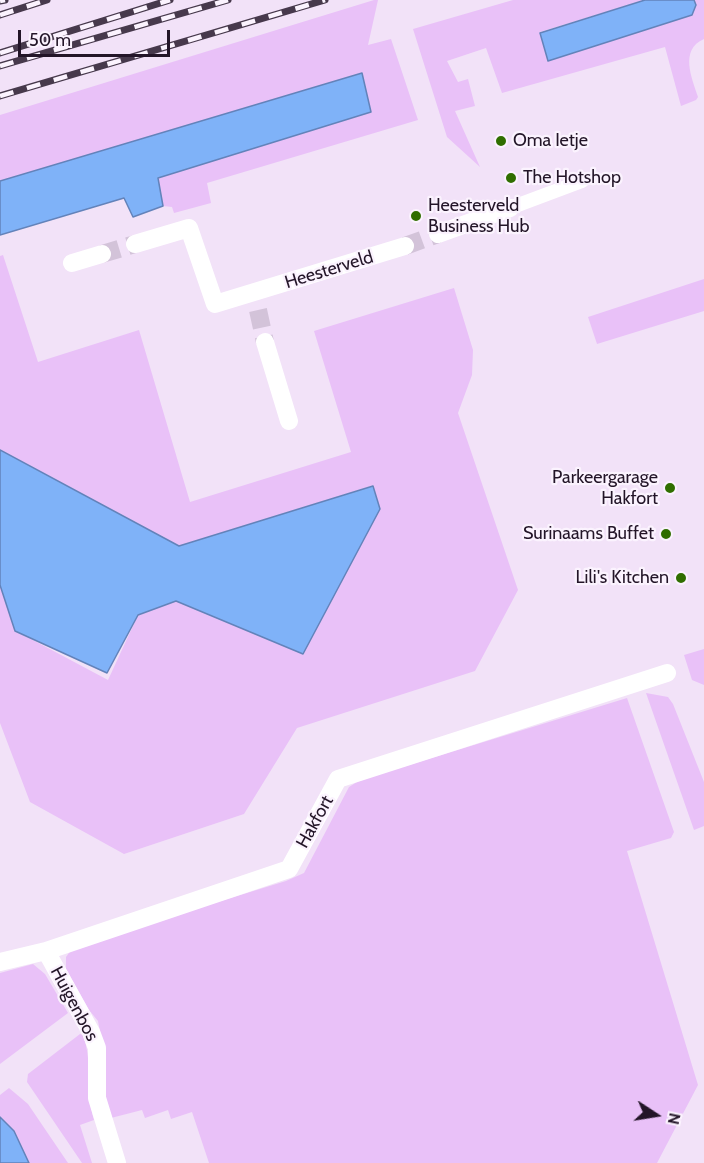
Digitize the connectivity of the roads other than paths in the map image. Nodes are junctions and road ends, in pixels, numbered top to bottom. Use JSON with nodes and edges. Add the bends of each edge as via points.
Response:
{"nodes":[{"id":1,"x":582,"y":182,"type":"dead end"},
{"id":2,"x":510,"y":208,"type":"joint"},
{"id":3,"x":438,"y":234,"type":"tunnel mouth"},
{"id":4,"x":135,"y":244,"type":"tunnel mouth"},
{"id":5,"x":405,"y":246,"type":"tunnel mouth"},
{"id":6,"x":102,"y":254,"type":"tunnel mouth"},
{"id":7,"x":72,"y":263,"type":"dead end"},
{"id":8,"x":265,"y":342,"type":"tunnel mouth"},
{"id":9,"x":289,"y":421,"type":"dead end"},
{"id":10,"x":667,"y":673,"type":"dead end"},
{"id":11,"x":46,"y":951,"type":"junction"},
{"id":12,"x":0,"y":962,"type":"edge"},
{"id":13,"x":117,"y":1163,"type":"edge"}],
"edges":[{"from":1,"to":2,"type":"street"},
{"from":2,"to":3,"type":"street"},
{"from":4,"to":5,"type":"street","name":"Heesterveld","via":[[189,228],[215,304],[256,301]]},
{"from":6,"to":7,"type":"street"},
{"from":8,"to":9,"type":"street"},
{"from":10,"to":11,"type":"street","name":"Hakfort","via":[[338,779],[289,869]]},
{"from":11,"to":12,"type":"street","name":"Hakfort"},
{"from":11,"to":13,"type":"street","name":"Huigenbos","via":[[97,1048],[97,1098]]}]}
